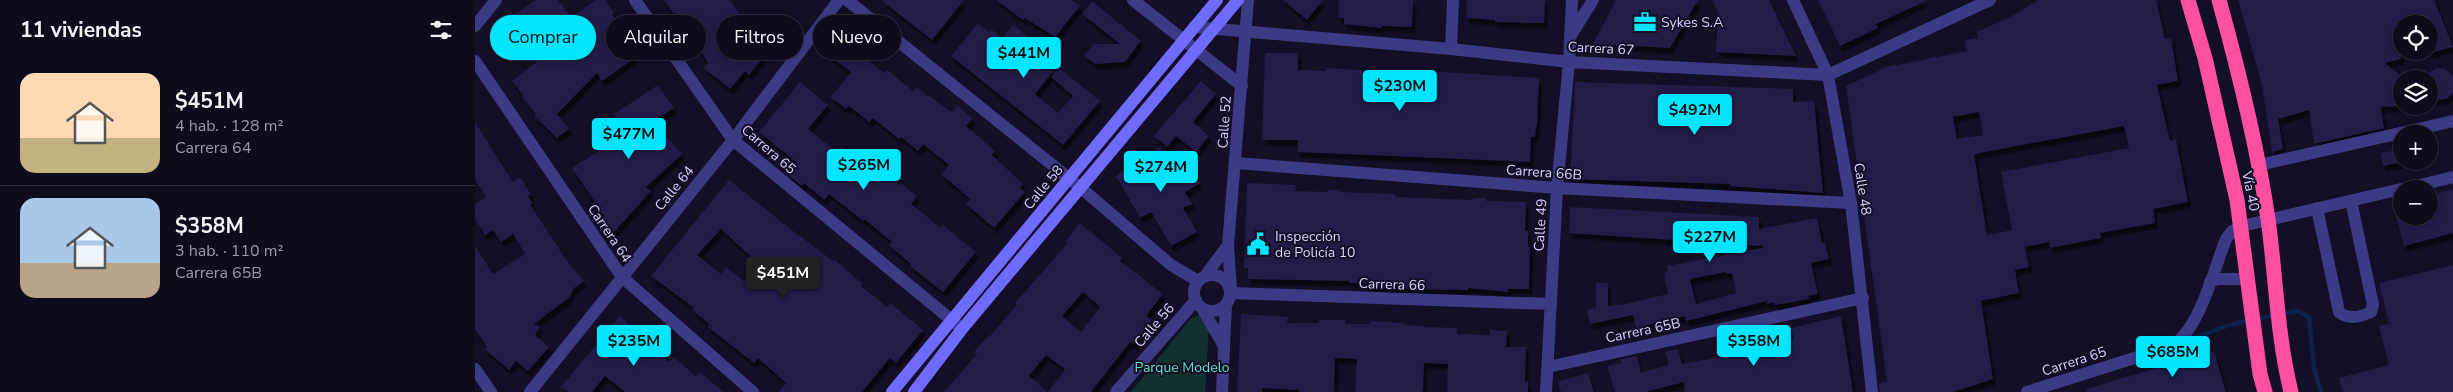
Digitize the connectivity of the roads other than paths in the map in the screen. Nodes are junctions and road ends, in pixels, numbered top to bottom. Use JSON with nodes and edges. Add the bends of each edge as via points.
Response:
{"nodes":[{"id":1,"x":496,"y":0,"type":"edge"},
{"id":2,"x":635,"y":0,"type":"edge"},
{"id":3,"x":839,"y":0,"type":"edge"},
{"id":4,"x":847,"y":0,"type":"edge"},
{"id":5,"x":1133,"y":0,"type":"edge"},
{"id":6,"x":1217,"y":0,"type":"edge"},
{"id":7,"x":1238,"y":0,"type":"edge"},
{"id":8,"x":1248,"y":0,"type":"edge"},
{"id":9,"x":1453,"y":0,"type":"edge"},
{"id":10,"x":1572,"y":0,"type":"edge"},
{"id":11,"x":1593,"y":0,"type":"edge"},
{"id":12,"x":1793,"y":0,"type":"edge"},
{"id":13,"x":1990,"y":0,"type":"edge"},
{"id":14,"x":2188,"y":0,"type":"edge"},
{"id":15,"x":2219,"y":0,"type":"edge"},
{"id":16,"x":475,"y":26,"type":"edge"},
{"id":17,"x":1194,"y":27,"type":"junction"},
{"id":18,"x":1215,"y":29,"type":"junction"},
{"id":19,"x":1245,"y":32,"type":"junction"},
{"id":20,"x":1571,"y":35,"type":"junction"},
{"id":21,"x":1183,"y":41,"type":"junction"},
{"id":22,"x":1451,"y":49,"type":"junction"},
{"id":23,"x":1197,"y":51,"type":"junction"},
{"id":24,"x":475,"y":61,"type":"edge"},
{"id":25,"x":1569,"y":62,"type":"junction"},
{"id":26,"x":1828,"y":75,"type":"junction"},
{"id":27,"x":1242,"y":86,"type":"junction"},
{"id":28,"x":2453,"y":121,"type":"edge"},
{"id":29,"x":733,"y":140,"type":"junction"},
{"id":30,"x":1236,"y":162,"type":"junction"},
{"id":31,"x":2259,"y":165,"type":"junction"},
{"id":32,"x":2453,"y":177,"type":"edge"},
{"id":33,"x":1070,"y":179,"type":"junction"},
{"id":34,"x":2438,"y":181,"type":"edge"},
{"id":35,"x":1081,"y":188,"type":"junction"},
{"id":36,"x":1557,"y":188,"type":"junction"},
{"id":37,"x":2393,"y":191,"type":"edge"},
{"id":38,"x":2351,"y":201,"type":"junction"},
{"id":39,"x":1851,"y":203,"type":"junction"},
{"id":40,"x":2317,"y":208,"type":"junction"},
{"id":41,"x":2268,"y":220,"type":"junction"},
{"id":42,"x":2242,"y":226,"type":"junction"},
{"id":43,"x":1228,"y":246,"type":"junction"},
{"id":44,"x":1171,"y":265,"type":"junction"},
{"id":45,"x":622,"y":277,"type":"junction"},
{"id":46,"x":1202,"y":278,"type":"junction"},
{"id":47,"x":2249,"y":281,"type":"junction"},
{"id":48,"x":2209,"y":282,"type":"junction"},
{"id":49,"x":1229,"y":296,"type":"junction"},
{"id":50,"x":1863,"y":298,"type":"junction"},
{"id":51,"x":1197,"y":302,"type":"junction"},
{"id":52,"x":1551,"y":304,"type":"junction"},
{"id":53,"x":957,"y":325,"type":"junction"},
{"id":54,"x":1224,"y":346,"type":"junction"},
{"id":55,"x":1548,"y":367,"type":"junction"},
{"id":56,"x":475,"y":369,"type":"edge"},
{"id":57,"x":491,"y":392,"type":"edge"},
{"id":58,"x":530,"y":392,"type":"edge"},
{"id":59,"x":753,"y":392,"type":"edge"},
{"id":60,"x":892,"y":392,"type":"edge"},
{"id":61,"x":914,"y":392,"type":"edge"},
{"id":62,"x":1116,"y":392,"type":"edge"},
{"id":63,"x":1222,"y":392,"type":"edge"},
{"id":64,"x":1546,"y":392,"type":"edge"},
{"id":65,"x":1871,"y":392,"type":"edge"},
{"id":66,"x":2027,"y":392,"type":"edge"},
{"id":67,"x":2265,"y":392,"type":"edge"},
{"id":68,"x":2291,"y":392,"type":"edge"}],
"edges":[{"from":1,"to":16,"type":"street"},
{"from":2,"to":29,"type":"street","name":"Carrera 65"},
{"from":3,"to":29,"type":"street","name":"Calle 64"},
{"from":4,"to":33,"type":"street"},
{"from":5,"to":21,"type":"street"},
{"from":6,"to":17,"type":"street","name":"Calle 58"},
{"from":7,"to":18,"type":"street","name":"Calle 58"},
{"from":8,"to":19,"type":"street","name":"Calle 52"},
{"from":9,"to":22,"type":"street"},
{"from":10,"to":20,"type":"street","name":"Calle 49"},
{"from":11,"to":20,"type":"street"},
{"from":12,"to":26,"type":"street","name":"Calle 48"},
{"from":13,"to":26,"type":"street","name":"Carrera 67"},
{"from":14,"to":42,"type":"highway","name":"Vía 40","via":[[2205,58]]},
{"from":15,"to":31,"type":"highway","name":"Vía 40"},
{"from":17,"to":18,"type":"street","name":"Carrera 67"},
{"from":17,"to":21,"type":"street","name":"Calle 58"},
{"from":18,"to":19,"type":"street","name":"Carrera 67"},
{"from":18,"to":23,"type":"street","name":"Calle 58"},
{"from":19,"to":22,"type":"street","name":"Carrera 67"},
{"from":19,"to":27,"type":"street","name":"Calle 52"},
{"from":20,"to":25,"type":"street","name":"Calle 49"},
{"from":21,"to":23,"type":"street"},
{"from":21,"to":33,"type":"street","name":"Calle 58"},
{"from":22,"to":25,"type":"street","name":"Carrera 67"},
{"from":23,"to":27,"type":"street"},
{"from":23,"to":35,"type":"street","name":"Calle 58"},
{"from":24,"to":45,"type":"street","name":"Carrera 64"},
{"from":25,"to":26,"type":"street","name":"Carrera 67"},
{"from":25,"to":36,"type":"street","name":"Calle 49"},
{"from":26,"to":39,"type":"street","name":"Calle 48"},
{"from":27,"to":30,"type":"street","name":"Calle 52"},
{"from":28,"to":31,"type":"street"},
{"from":29,"to":45,"type":"street","name":"Calle 64"},
{"from":29,"to":53,"type":"street","name":"Carrera 65"},
{"from":30,"to":36,"type":"street","name":"Carrera 66B"},
{"from":30,"to":43,"type":"street","name":"Calle 52"},
{"from":31,"to":41,"type":"highway","name":"Vía 40"},
{"from":32,"to":34,"type":"street"},
{"from":33,"to":35,"type":"street"},
{"from":33,"to":53,"type":"street","name":"Calle 58"},
{"from":35,"to":44,"type":"street"},
{"from":35,"to":53,"type":"street","name":"Calle 58"},
{"from":36,"to":39,"type":"street","name":"Carrera 66B"},
{"from":36,"to":52,"type":"street","name":"Calle 49"},
{"from":37,"to":38,"type":"street"},
{"from":38,"to":40,"type":"street"},
{"from":38,"to":40,"type":"street","via":[[2373,305],[2371,312],[2365,315],[2350,317],[2339,312]]},
{"from":39,"to":50,"type":"street","name":"Calle 48"},
{"from":40,"to":41,"type":"street"},
{"from":41,"to":42,"type":"street"},
{"from":41,"to":68,"type":"highway","name":"Vía 40","via":[[2281,341]]},
{"from":42,"to":47,"type":"highway","name":"Vía 40"},
{"from":42,"to":48,"type":"street","name":"Carrera 65","via":[[2231,231],[2226,239]]},
{"from":43,"to":46,"type":"street"},
{"from":43,"to":49,"type":"street","name":"Calle 52"},
{"from":44,"to":46,"type":"street"},
{"from":44,"to":51,"type":"street"},
{"from":45,"to":58,"type":"street","name":"Calle 64"},
{"from":45,"to":59,"type":"street","name":"Carrera 64"},
{"from":46,"to":49,"type":"street","via":[[1221,276]]},
{"from":46,"to":51,"type":"street","via":[[1195,286]]},
{"from":47,"to":48,"type":"street","via":[[2218,279]]},
{"from":47,"to":67,"type":"highway","name":"Vía 40"},
{"from":48,"to":66,"type":"street","name":"Carrera 65","via":[[2192,324],[2172,346]]},
{"from":49,"to":51,"type":"street","via":[[1217,310]]},
{"from":49,"to":52,"type":"street","name":"Carrera 66"},
{"from":49,"to":54,"type":"street","name":"Calle 52"},
{"from":50,"to":55,"type":"street","name":"Carrera 65B"},
{"from":50,"to":65,"type":"street","name":"Calle 48"},
{"from":51,"to":54,"type":"street"},
{"from":51,"to":62,"type":"street","name":"Calle 56"},
{"from":52,"to":55,"type":"street","name":"Calle 49"},
{"from":53,"to":60,"type":"street","name":"Calle 58"},
{"from":53,"to":61,"type":"street","name":"Calle 58"},
{"from":54,"to":63,"type":"street","name":"Calle 52"},
{"from":55,"to":64,"type":"street","name":"Calle 49"},
{"from":56,"to":57,"type":"street"}]}
